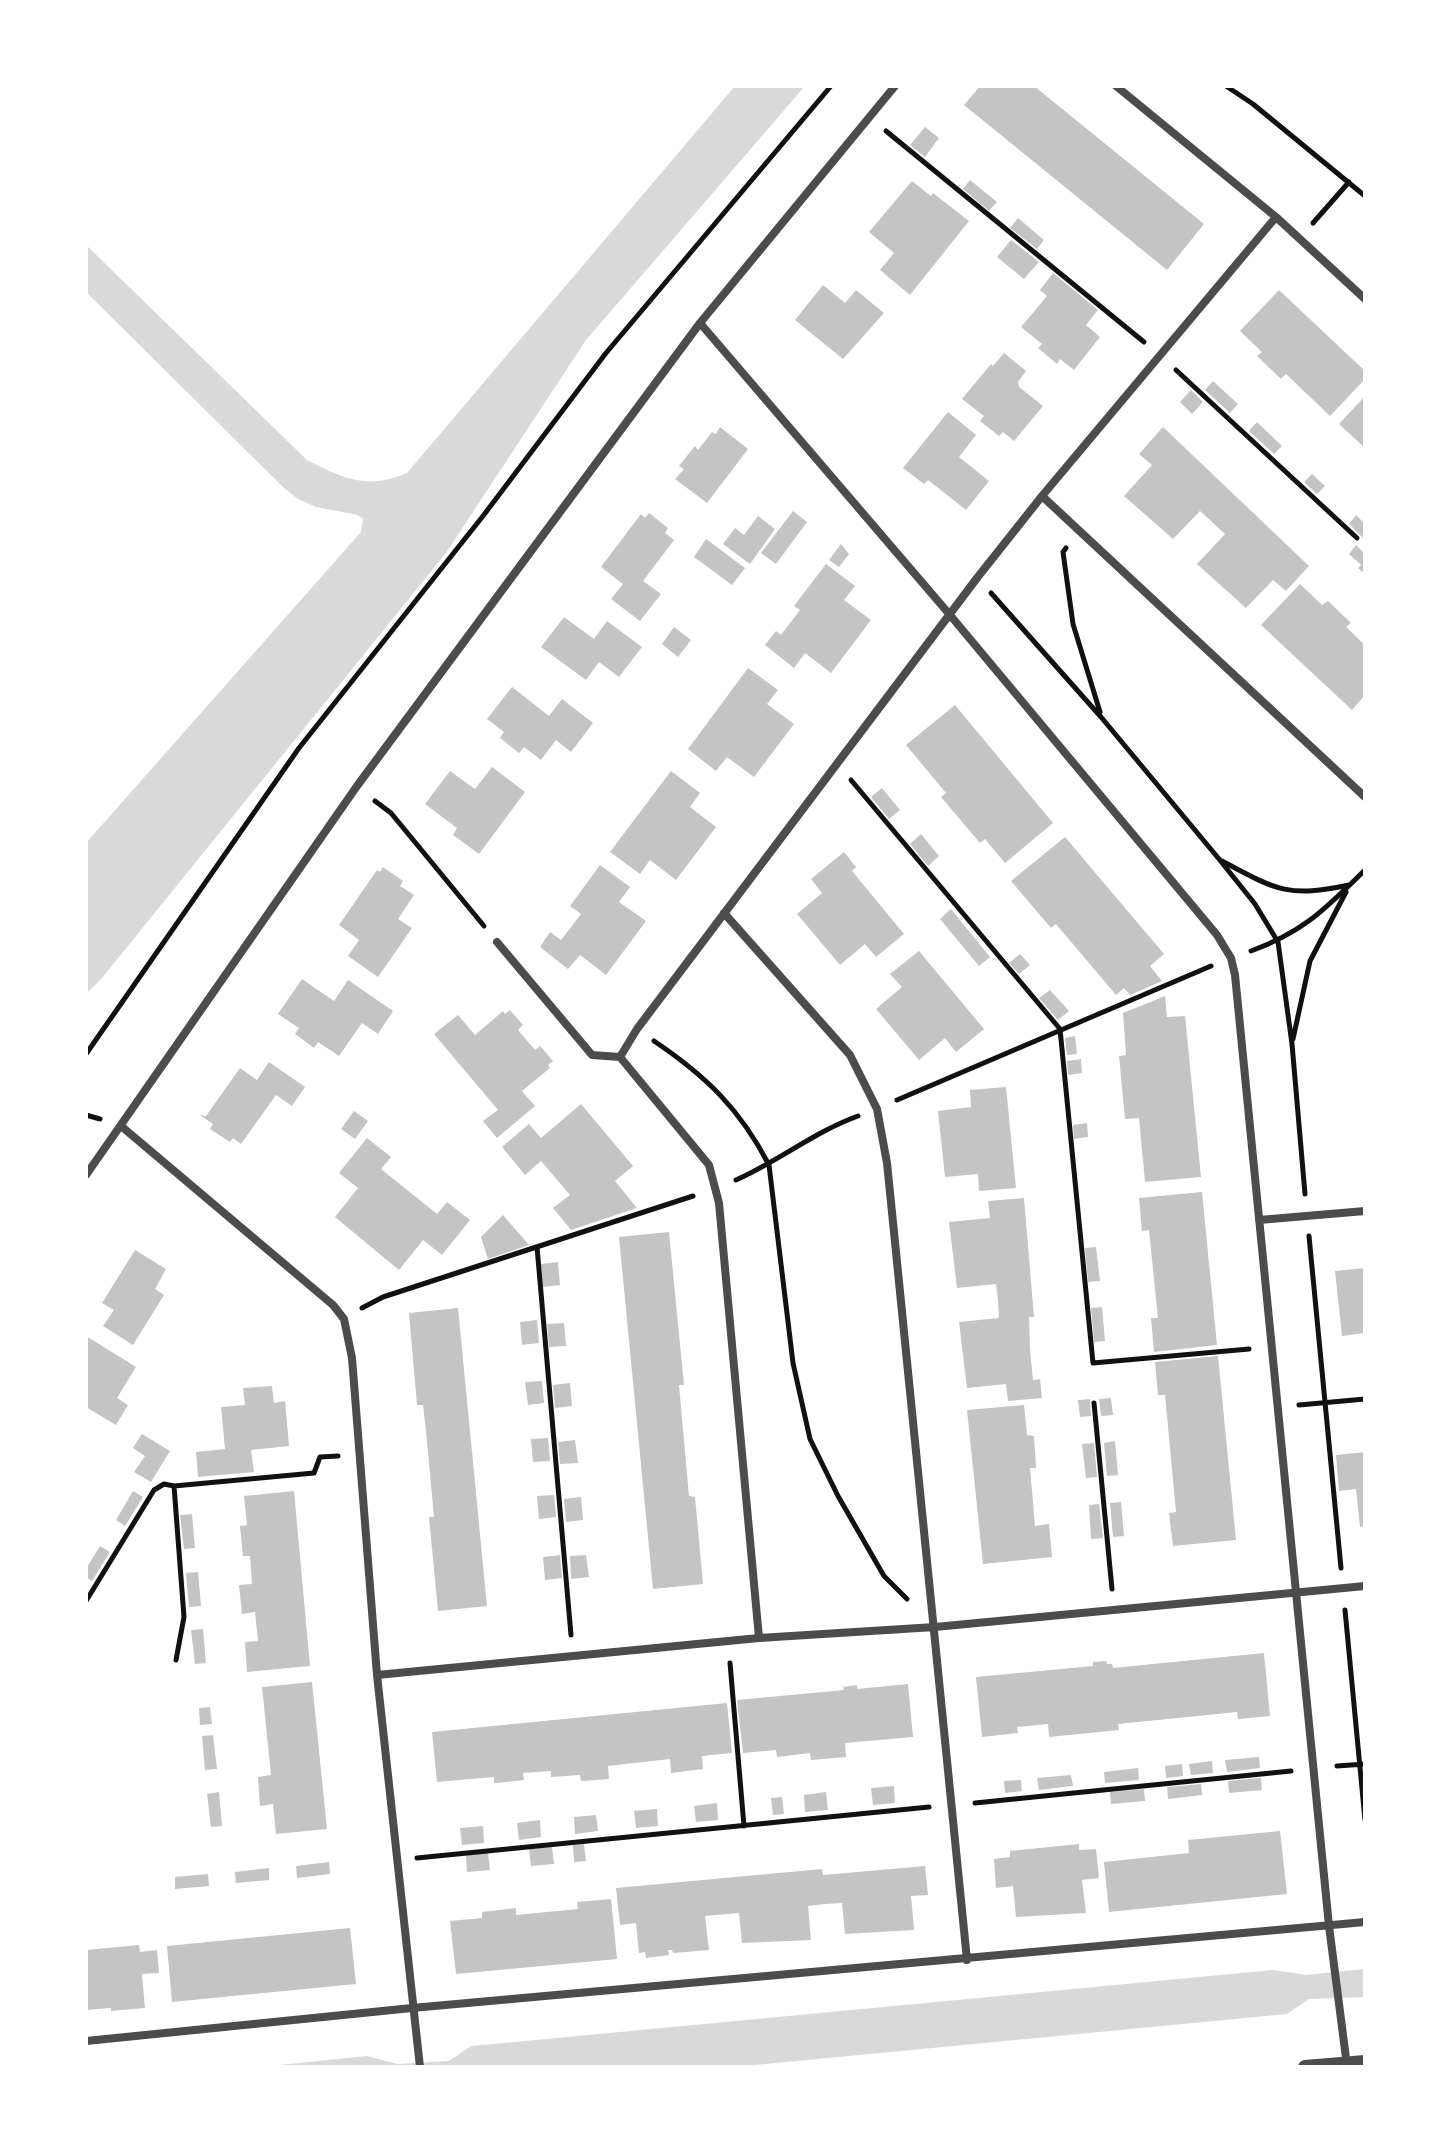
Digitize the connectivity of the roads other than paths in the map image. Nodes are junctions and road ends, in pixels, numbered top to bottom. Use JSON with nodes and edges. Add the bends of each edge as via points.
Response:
{"nodes":[{"id":1,"x":895,"y":86,"type":"edge"},
{"id":2,"x":1116,"y":86,"type":"edge"},
{"id":3,"x":1276,"y":217,"type":"junction"},
{"id":4,"x":1365,"y":299,"type":"edge"},
{"id":5,"x":700,"y":323,"type":"junction"},
{"id":6,"x":1042,"y":496,"type":"junction"},
{"id":7,"x":950,"y":615,"type":"junction"},
{"id":8,"x":1365,"y":797,"type":"edge"},
{"id":9,"x":724,"y":913,"type":"junction"},
{"id":10,"x":497,"y":942,"type":"road end"},
{"id":11,"x":620,"y":1057,"type":"junction"},
{"id":12,"x":121,"y":1126,"type":"junction"},
{"id":13,"x":86,"y":1175,"type":"edge"},
{"id":14,"x":1365,"y":1211,"type":"edge"},
{"id":15,"x":1259,"y":1220,"type":"junction"},
{"id":16,"x":1365,"y":1586,"type":"edge"},
{"id":17,"x":1298,"y":1593,"type":"junction"},
{"id":18,"x":935,"y":1627,"type":"junction"},
{"id":19,"x":759,"y":1638,"type":"junction"},
{"id":20,"x":377,"y":1675,"type":"junction"},
{"id":21,"x":1365,"y":1922,"type":"edge"},
{"id":22,"x":1329,"y":1926,"type":"junction"},
{"id":23,"x":967,"y":1960,"type":"junction"},
{"id":24,"x":412,"y":2008,"type":"junction"},
{"id":25,"x":86,"y":2041,"type":"edge"},
{"id":26,"x":1365,"y":2062,"type":"edge"},
{"id":27,"x":1347,"y":2065,"type":"edge"},
{"id":28,"x":420,"y":2067,"type":"edge"},
{"id":29,"x":1305,"y":2067,"type":"edge"}],
"edges":[{"from":1,"to":5,"type":"street"},
{"from":2,"to":3,"type":"street"},
{"from":3,"to":4,"type":"street"},
{"from":3,"to":6,"type":"street"},
{"from":5,"to":7,"type":"street"},
{"from":5,"to":12,"type":"street","via":[[357,786]]},
{"from":6,"to":7,"type":"street"},
{"from":6,"to":8,"type":"street"},
{"from":7,"to":9,"type":"street"},
{"from":7,"to":15,"type":"street","via":[[1231,958]]},
{"from":9,"to":11,"type":"street"},
{"from":9,"to":18,"type":"street","via":[[850,1055],[877,1109]]},
{"from":10,"to":11,"type":"street","via":[[592,1055]]},
{"from":11,"to":19,"type":"street","via":[[709,1165],[719,1203]]},
{"from":12,"to":13,"type":"street"},
{"from":12,"to":20,"type":"street","via":[[344,1319],[352,1358]]},
{"from":14,"to":15,"type":"street"},
{"from":15,"to":17,"type":"street"},
{"from":16,"to":17,"type":"street"},
{"from":17,"to":18,"type":"street"},
{"from":17,"to":22,"type":"street"},
{"from":18,"to":19,"type":"street"},
{"from":18,"to":23,"type":"street"},
{"from":19,"to":20,"type":"street"},
{"from":20,"to":24,"type":"street"},
{"from":21,"to":22,"type":"street"},
{"from":22,"to":23,"type":"street"},
{"from":22,"to":27,"type":"street"},
{"from":23,"to":24,"type":"street"},
{"from":24,"to":25,"type":"street"},
{"from":24,"to":28,"type":"street"},
{"from":26,"to":27,"type":"street"},
{"from":27,"to":29,"type":"street"}]}
